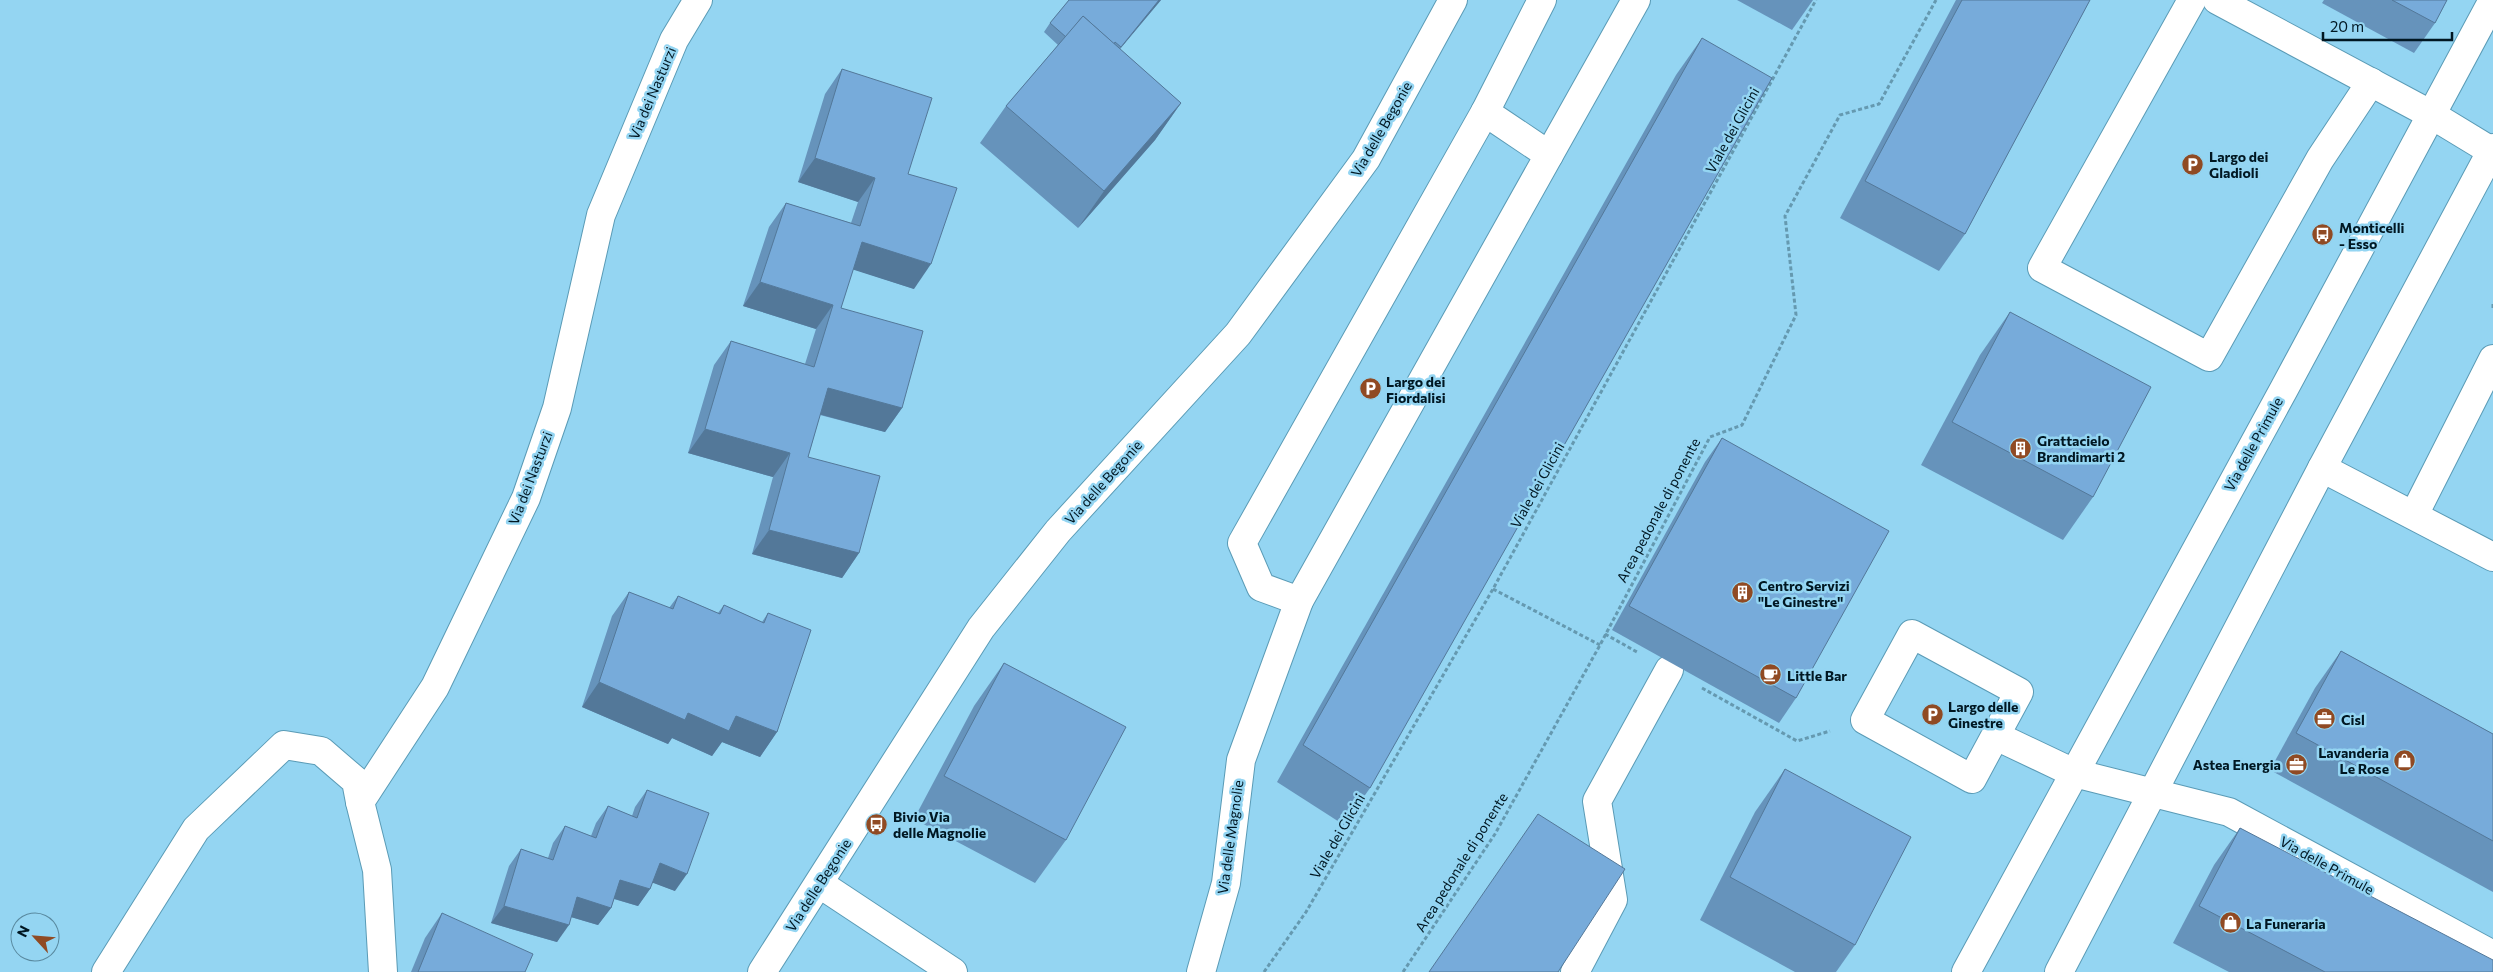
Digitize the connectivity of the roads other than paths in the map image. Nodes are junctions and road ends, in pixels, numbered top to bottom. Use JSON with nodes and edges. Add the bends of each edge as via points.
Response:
{"nodes":[{"id":1,"x":698,"y":0,"type":"edge"},
{"id":2,"x":1453,"y":0,"type":"edge"},
{"id":3,"x":1542,"y":0,"type":"edge"},
{"id":4,"x":1636,"y":0,"type":"edge"},
{"id":5,"x":2192,"y":0,"type":"edge"},
{"id":6,"x":2217,"y":0,"type":"edge"},
{"id":7,"x":2493,"y":0,"type":"edge"},
{"id":8,"x":2371,"y":82,"type":"junction"},
{"id":9,"x":1485,"y":112,"type":"junction"},
{"id":10,"x":2432,"y":115,"type":"junction"},
{"id":11,"x":2492,"y":150,"type":"edge"},
{"id":12,"x":1548,"y":155,"type":"junction"},
{"id":13,"x":2493,"y":359,"type":"edge"},
{"id":14,"x":2322,"y":468,"type":"junction"},
{"id":15,"x":2414,"y":515,"type":"junction"},
{"id":16,"x":2493,"y":557,"type":"edge"},
{"id":17,"x":1299,"y":602,"type":"junction"},
{"id":18,"x":1669,"y":670,"type":"dead end"},
{"id":19,"x":1996,"y":736,"type":"junction"},
{"id":20,"x":2074,"y":773,"type":"junction"},
{"id":21,"x":2154,"y":793,"type":"junction"},
{"id":22,"x":360,"y":802,"type":"junction"},
{"id":23,"x":820,"y":884,"type":"junction"},
{"id":24,"x":2493,"y":956,"type":"edge"},
{"id":25,"x":106,"y":972,"type":"edge"},
{"id":26,"x":383,"y":972,"type":"edge"},
{"id":27,"x":762,"y":972,"type":"edge"},
{"id":28,"x":953,"y":972,"type":"edge"},
{"id":29,"x":1201,"y":972,"type":"edge"},
{"id":30,"x":1575,"y":972,"type":"edge"},
{"id":31,"x":1966,"y":972,"type":"edge"},
{"id":32,"x":2059,"y":972,"type":"edge"}],
"edges":[{"from":1,"to":22,"type":"street","name":"Via dei Nasturzi","via":[[674,40],[601,215],[557,408],[526,498],[435,686]]},
{"from":2,"to":23,"type":"street","name":"Via delle Begonie","via":[[1366,159],[1238,334],[1058,531],[980,628]]},
{"from":3,"to":9,"type":"street"},
{"from":4,"to":12,"type":"street"},
{"from":5,"to":8,"type":"street","via":[[2042,268],[2209,357],[2320,159]]},
{"from":6,"to":8,"type":"street"},
{"from":7,"to":10,"type":"street","name":"Via delle Primule"},
{"from":8,"to":10,"type":"street"},
{"from":9,"to":12,"type":"street"},
{"from":9,"to":17,"type":"street","via":[[1242,543],[1261,587]]},
{"from":10,"to":11,"type":"street"},
{"from":10,"to":20,"type":"street","name":"Via delle Primule"},
{"from":11,"to":14,"type":"street"},
{"from":12,"to":17,"type":"street"},
{"from":13,"to":15,"type":"street"},
{"from":14,"to":15,"type":"street"},
{"from":14,"to":21,"type":"street"},
{"from":15,"to":16,"type":"street"},
{"from":17,"to":29,"type":"street","name":"Via delle Magnolie","via":[[1241,760],[1226,882]]},
{"from":18,"to":30,"type":"street","via":[[1597,801],[1612,900]]},
{"from":19,"to":19,"type":"street","via":[[2019,692],[1912,634],[1865,720],[1972,779]]},
{"from":19,"to":20,"type":"street"},
{"from":20,"to":21,"type":"street","name":"Via delle Primule"},
{"from":20,"to":31,"type":"street","name":"Via delle Primule"},
{"from":21,"to":24,"type":"street","name":"Via delle Primule","via":[[2228,812]]},
{"from":21,"to":32,"type":"street"},
{"from":22,"to":25,"type":"street","via":[[356,782],[322,751],[284,745],[196,829]]},
{"from":22,"to":26,"type":"street","via":[[377,870]]},
{"from":23,"to":27,"type":"street","name":"Via delle Begonie"},
{"from":23,"to":28,"type":"street"}]}
